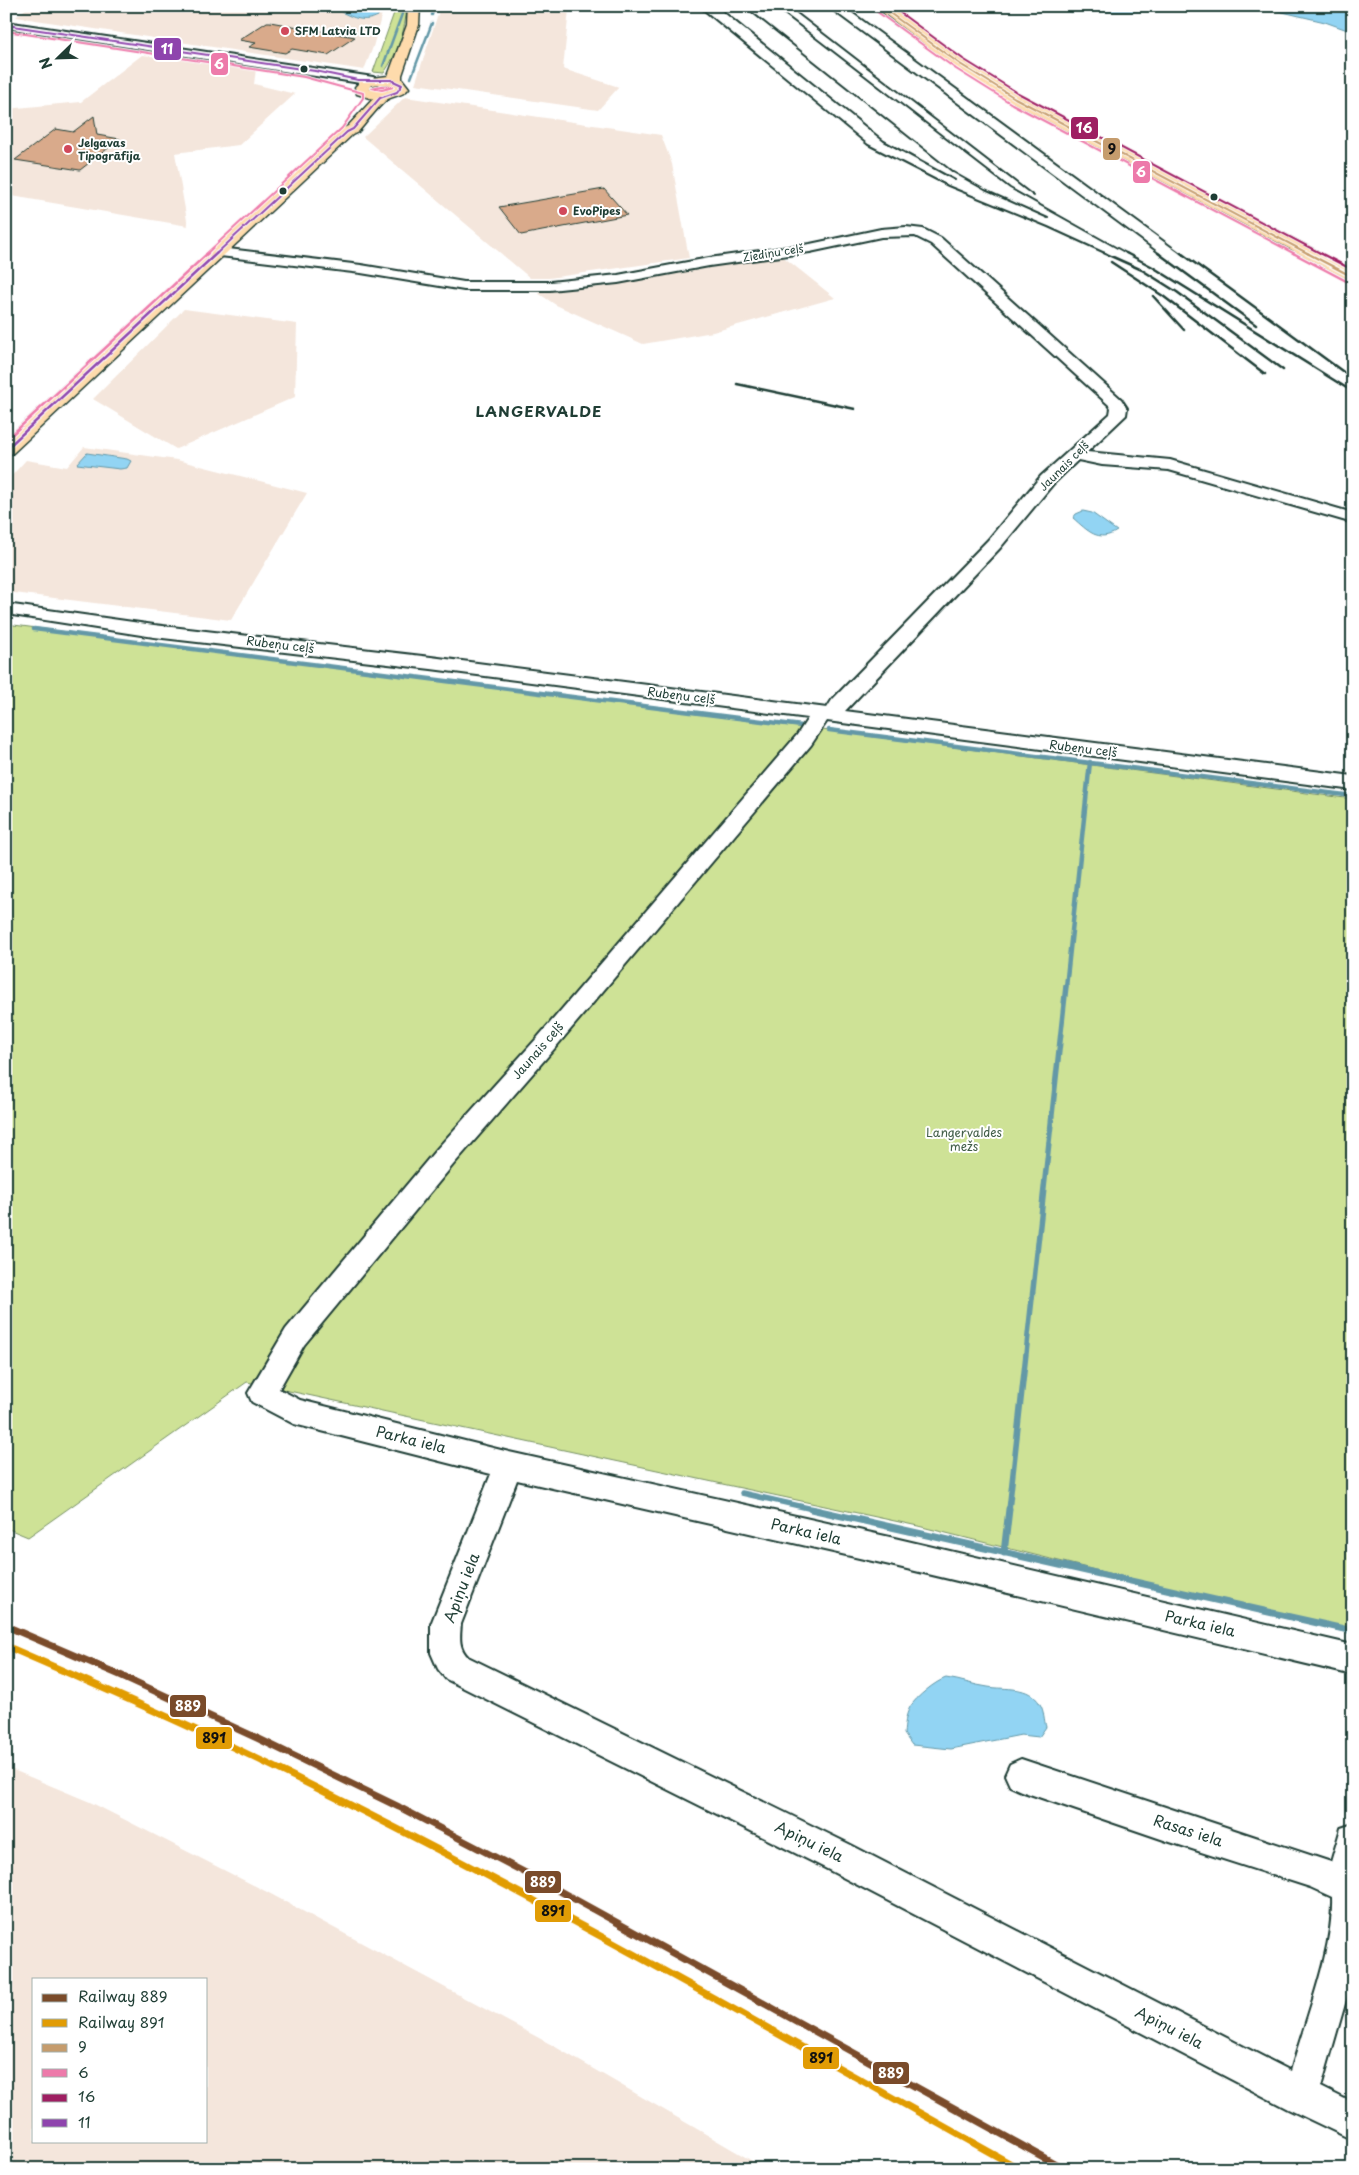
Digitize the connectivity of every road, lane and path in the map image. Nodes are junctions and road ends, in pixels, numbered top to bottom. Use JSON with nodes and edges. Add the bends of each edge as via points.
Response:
{"nodes":[{"id":1,"x":414,"y":6,"type":"edge"},
{"id":2,"x":880,"y":6,"type":"edge"},
{"id":3,"x":6,"y":25,"type":"edge"},
{"id":4,"x":402,"y":56,"type":"junction"},
{"id":5,"x":396,"y":81,"type":"junction"},
{"id":6,"x":371,"y":85,"type":"junction"},
{"id":7,"x":384,"y":95,"type":"junction"},
{"id":8,"x":347,"y":132,"type":"junction"},
{"id":9,"x":927,"y":235,"type":"joint"},
{"id":10,"x":220,"y":252,"type":"junction"},
{"id":11,"x":1353,"y":277,"type":"edge"},
{"id":12,"x":6,"y":449,"type":"edge"},
{"id":13,"x":1075,"y":455,"type":"junction"},
{"id":14,"x":1353,"y":518,"type":"edge"},
{"id":15,"x":8,"y":608,"type":"edge"},
{"id":16,"x":826,"y":715,"type":"junction"},
{"id":17,"x":1353,"y":783,"type":"edge"},
{"id":18,"x":262,"y":1393,"type":"joint"},
{"id":19,"x":509,"y":1465,"type":"junction"},
{"id":20,"x":1353,"y":1660,"type":"edge"},
{"id":21,"x":1021,"y":1775,"type":"dead end"},
{"id":22,"x":1353,"y":1840,"type":"edge"},
{"id":23,"x":1351,"y":1889,"type":"edge"},
{"id":24,"x":1301,"y":2096,"type":"junction"},
{"id":25,"x":1353,"y":2122,"type":"edge"}],
"edges":[{"from":1,"to":4,"type":"main road","via":[[413,25]]},
{"from":2,"to":11,"type":"main road","via":[[960,64],[1015,98]]},
{"from":3,"to":6,"type":"street","via":[[305,71]]},
{"from":4,"to":5,"type":"main road"},
{"from":4,"to":6,"type":"main road"},
{"from":5,"to":6,"type":"main road"},
{"from":5,"to":7,"type":"main road","via":[[402,85],[400,90]]},
{"from":6,"to":7,"type":"main road"},
{"from":6,"to":8,"type":"main road","via":[[369,100]]},
{"from":7,"to":8,"type":"main road"},
{"from":8,"to":10,"type":"main road"},
{"from":9,"to":10,"type":"street","name":"Ziediņu ceļš","via":[[906,231],[880,233],[810,248],[618,279],[550,286],[464,286],[361,269]]},
{"from":9,"to":13,"type":"street","name":"Jaunais ceļš","via":[[972,276],[988,286],[1120,408],[1118,415]]},
{"from":10,"to":12,"type":"main road"},
{"from":13,"to":14,"type":"street","via":[[1170,465]]},
{"from":13,"to":16,"type":"street","name":"Jaunais ceļš","via":[[1048,480],[994,544]]},
{"from":15,"to":16,"type":"street","name":"Rubeņu ceļš","via":[[136,628]]},
{"from":16,"to":17,"type":"street","name":"Rubeņu ceļš"},
{"from":16,"to":18,"type":"street","name":"Jaunais ceļš","via":[[444,1158],[295,1337]]},
{"from":18,"to":19,"type":"street","name":"Parka iela","via":[[294,1411]]},
{"from":19,"to":20,"type":"street","name":"Parka iela"},
{"from":19,"to":24,"type":"street","name":"Apiņu iela","via":[[446,1624],[448,1660],[457,1668],[837,1856]]},
{"from":21,"to":23,"type":"street","name":"Rasas iela","via":[[1315,1872]]},
{"from":22,"to":23,"type":"street","via":[[1348,1864]]},
{"from":23,"to":24,"type":"street","via":[[1340,1961]]},
{"from":24,"to":25,"type":"street","name":"Apiņu iela"}]}
